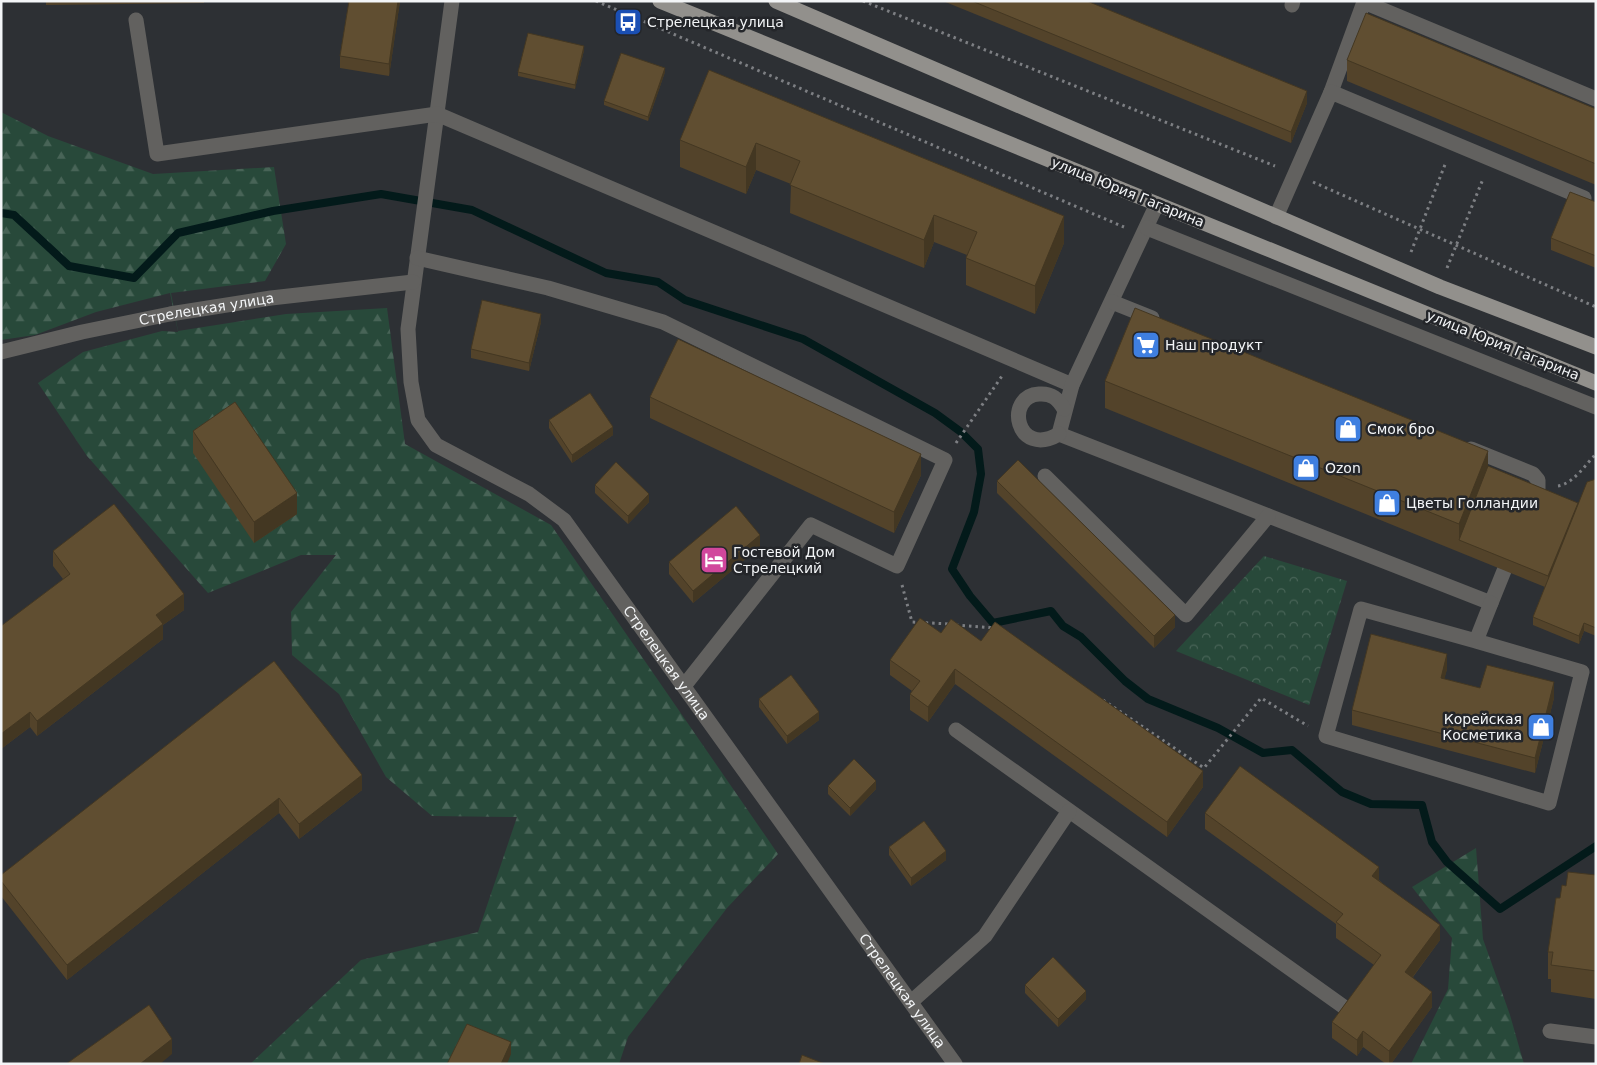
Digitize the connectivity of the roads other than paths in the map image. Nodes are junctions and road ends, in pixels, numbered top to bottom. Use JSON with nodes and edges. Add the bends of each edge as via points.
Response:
{"nodes":[{"id":1,"x":452,"y":1,"type":"edge"},
{"id":2,"x":660,"y":1,"type":"edge"},
{"id":3,"x":776,"y":1,"type":"edge"},
{"id":4,"x":136,"y":20,"type":"dead end"},
{"id":5,"x":1331,"y":92,"type":"junction"},
{"id":6,"x":1596,"y":99,"type":"edge"},
{"id":7,"x":438,"y":114,"type":"junction"},
{"id":8,"x":1584,"y":198,"type":"edge"},
{"id":9,"x":1157,"y":204,"type":"junction"},
{"id":10,"x":1276,"y":217,"type":"junction"},
{"id":11,"x":1146,"y":232,"type":"junction"},
{"id":12,"x":417,"y":258,"type":"junction"},
{"id":13,"x":413,"y":282,"type":"junction"},
{"id":14,"x":1112,"y":302,"type":"junction"},
{"id":15,"x":1167,"y":324,"type":"edge"},
{"id":16,"x":1596,"y":347,"type":"edge"},
{"id":17,"x":1,"y":352,"type":"edge"},
{"id":18,"x":1596,"y":383,"type":"edge"},
{"id":19,"x":1072,"y":385,"type":"junction"},
{"id":20,"x":1596,"y":407,"type":"edge"},
{"id":21,"x":1064,"y":409,"type":"junction"},
{"id":22,"x":1059,"y":434,"type":"junction"},
{"id":23,"x":1460,"y":444,"type":"edge"},
{"id":24,"x":1045,"y":476,"type":"dead end"},
{"id":25,"x":1527,"y":515,"type":"edge"},
{"id":26,"x":1268,"y":516,"type":"junction"},
{"id":27,"x":1516,"y":541,"type":"edge"},
{"id":28,"x":1491,"y":603,"type":"junction"},
{"id":29,"x":1476,"y":641,"type":"junction"},
{"id":30,"x":684,"y":686,"type":"junction"},
{"id":31,"x":956,"y":730,"type":"dead end"},
{"id":32,"x":1069,"y":811,"type":"junction"},
{"id":33,"x":911,"y":1002,"type":"junction"},
{"id":34,"x":1344,"y":1007,"type":"edge"},
{"id":35,"x":1550,"y":1032,"type":"dead end"},
{"id":36,"x":1596,"y":1037,"type":"edge"},
{"id":37,"x":955,"y":1064,"type":"edge"}],
"edges":[{"from":1,"to":7,"type":"street","name":"Стрелецкая улица"},
{"from":2,"to":9,"type":"main road","name":"улица Юрия Гагарина"},
{"from":3,"to":10,"type":"main road"},
{"from":4,"to":7,"type":"street","via":[[157,154]]},
{"from":5,"to":6,"type":"street","via":[[1364,2]]},
{"from":5,"to":8,"type":"street"},
{"from":5,"to":10,"type":"street"},
{"from":7,"to":12,"type":"street","name":"Стрелецкая улица"},
{"from":7,"to":19,"type":"street"},
{"from":9,"to":11,"type":"street"},
{"from":9,"to":18,"type":"main road","name":"улица Юрия Гагарина"},
{"from":10,"to":16,"type":"main road","via":[[1440,287]]},
{"from":11,"to":14,"type":"street"},
{"from":11,"to":20,"type":"street"},
{"from":12,"to":13,"type":"street","name":"Стрелецкая улица"},
{"from":12,"to":30,"type":"street","via":[[548,288],[663,322],[944,460],[897,566],[811,525]]},
{"from":13,"to":17,"type":"street","name":"Стрелецкая улица","via":[[270,298],[170,314]]},
{"from":13,"to":30,"type":"street","name":"Стрелецкая улица","via":[[408,329],[411,382],[418,420],[436,444],[529,494],[564,520]]},
{"from":14,"to":15,"type":"street"},
{"from":14,"to":19,"type":"street"},
{"from":19,"to":21,"type":"street"},
{"from":21,"to":22,"type":"street"},
{"from":21,"to":22,"type":"street","via":[[1058,398],[1047,393],[1034,394],[1024,401],[1018,412],[1019,424],[1030,438],[1048,440]]},
{"from":22,"to":26,"type":"street"},
{"from":23,"to":25,"type":"street","via":[[1533,474],[1538,480],[1538,488]]},
{"from":24,"to":26,"type":"street","via":[[1186,615]]},
{"from":26,"to":28,"type":"street"},
{"from":27,"to":28,"type":"street"},
{"from":28,"to":29,"type":"street"},
{"from":29,"to":29,"type":"street","via":[[1582,672],[1549,803],[1326,736],[1361,609]]},
{"from":30,"to":33,"type":"street","name":"Стрелецкая улица"},
{"from":31,"to":32,"type":"street"},
{"from":32,"to":33,"type":"street","via":[[985,936]]},
{"from":32,"to":34,"type":"street"},
{"from":33,"to":37,"type":"street","name":"Стрелецкая улица"},
{"from":35,"to":36,"type":"street"}]}
